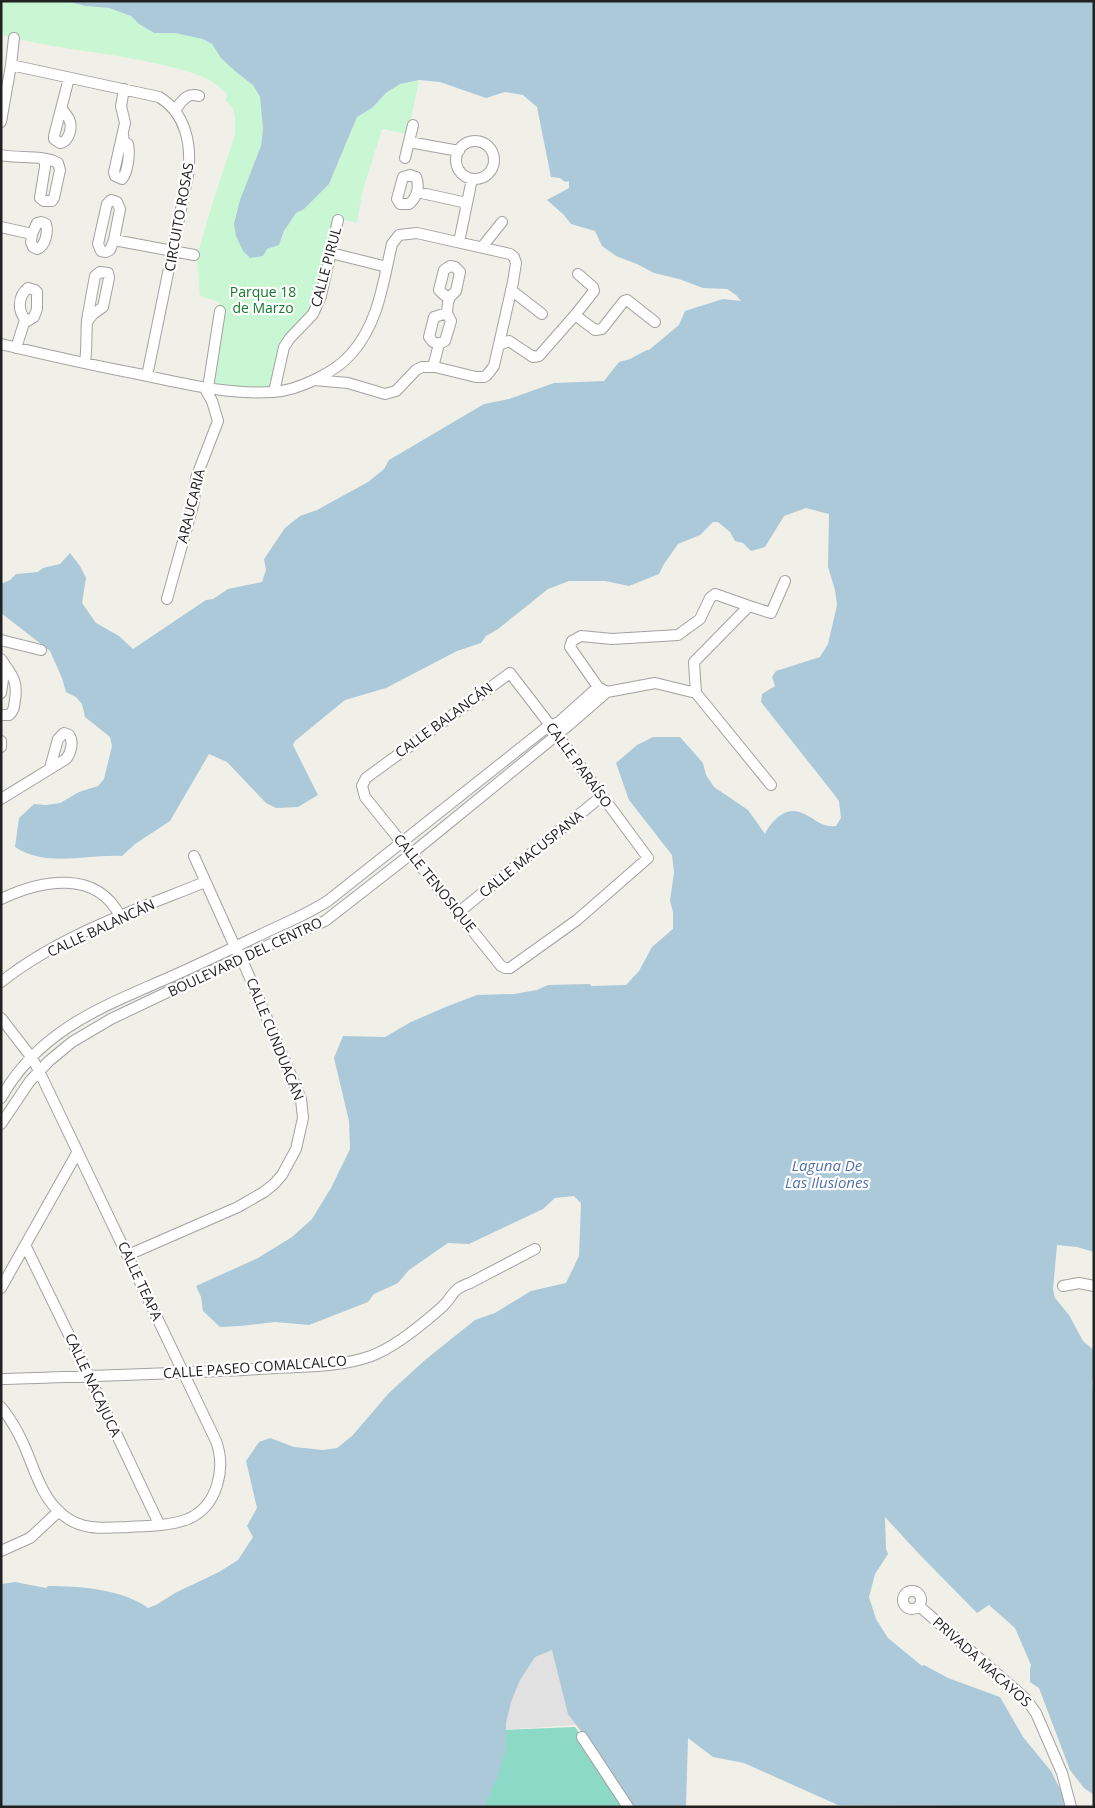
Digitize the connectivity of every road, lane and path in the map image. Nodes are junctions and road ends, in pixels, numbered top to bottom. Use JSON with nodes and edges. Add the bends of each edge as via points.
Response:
{"nodes":[{"id":1,"x":14,"y":38,"type":"dead end"},
{"id":2,"x":11,"y":65,"type":"junction"},
{"id":3,"x":70,"y":78,"type":"junction"},
{"id":4,"x":124,"y":89,"type":"junction"},
{"id":5,"x":199,"y":96,"type":"dead end"},
{"id":6,"x":62,"y":108,"type":"dead end"},
{"id":7,"x":175,"y":110,"type":"junction"},
{"id":8,"x":1,"y":122,"type":"edge"},
{"id":9,"x":413,"y":125,"type":"dead end"},
{"id":10,"x":123,"y":135,"type":"dead end"},
{"id":11,"x":409,"y":142,"type":"junction"},
{"id":12,"x":458,"y":151,"type":"junction"},
{"id":13,"x":1,"y":155,"type":"edge"},
{"id":14,"x":41,"y":158,"type":"dead end"},
{"id":15,"x":406,"y":158,"type":"dead end"},
{"id":16,"x":472,"y":179,"type":"junction"},
{"id":17,"x":417,"y":192,"type":"dead end"},
{"id":18,"x":467,"y":203,"type":"junction"},
{"id":19,"x":338,"y":220,"type":"dead end"},
{"id":20,"x":502,"y":222,"type":"dead end"},
{"id":21,"x":1,"y":227,"type":"edge"},
{"id":22,"x":32,"y":234,"type":"dead end"},
{"id":23,"x":114,"y":240,"type":"dead end"},
{"id":24,"x":459,"y":242,"type":"junction"},
{"id":25,"x":482,"y":247,"type":"junction"},
{"id":26,"x":173,"y":252,"type":"junction"},
{"id":27,"x":331,"y":253,"type":"junction"},
{"id":28,"x":194,"y":255,"type":"dead end"},
{"id":29,"x":387,"y":267,"type":"junction"},
{"id":30,"x":578,"y":274,"type":"dead end"},
{"id":31,"x":511,"y":290,"type":"junction"},
{"id":32,"x":448,"y":304,"type":"junction"},
{"id":33,"x":220,"y":311,"type":"dead end"},
{"id":34,"x":542,"y":314,"type":"dead end"},
{"id":35,"x":575,"y":315,"type":"junction"},
{"id":36,"x":26,"y":320,"type":"dead end"},
{"id":37,"x":87,"y":322,"type":"dead end"},
{"id":38,"x":655,"y":322,"type":"dead end"},
{"id":39,"x":439,"y":344,"type":"junction"},
{"id":40,"x":1,"y":345,"type":"edge"},
{"id":41,"x":499,"y":345,"type":"junction"},
{"id":42,"x":14,"y":347,"type":"junction"},
{"id":43,"x":85,"y":363,"type":"junction"},
{"id":44,"x":433,"y":367,"type":"junction"},
{"id":45,"x":147,"y":376,"type":"junction"},
{"id":46,"x":314,"y":380,"type":"junction"},
{"id":47,"x":206,"y":388,"type":"junction"},
{"id":48,"x":274,"y":392,"type":"junction"},
{"id":49,"x":785,"y":581,"type":"dead end"},
{"id":50,"x":167,"y":599,"type":"dead end"},
{"id":51,"x":749,"y":606,"type":"junction"},
{"id":52,"x":1,"y":640,"type":"edge"},
{"id":53,"x":42,"y":650,"type":"dead end"},
{"id":54,"x":3,"y":662,"type":"edge"},
{"id":55,"x":510,"y":673,"type":"joint"},
{"id":56,"x":603,"y":689,"type":"junction"},
{"id":57,"x":1,"y":693,"type":"edge"},
{"id":58,"x":696,"y":693,"type":"junction"},
{"id":59,"x":1,"y":715,"type":"edge"},
{"id":60,"x":566,"y":722,"type":"junction"},
{"id":61,"x":550,"y":725,"type":"junction"},
{"id":62,"x":557,"y":734,"type":"junction"},
{"id":63,"x":1,"y":741,"type":"edge"},
{"id":64,"x":1,"y":747,"type":"edge"},
{"id":65,"x":50,"y":768,"type":"dead end"},
{"id":66,"x":771,"y":785,"type":"dead end"},
{"id":67,"x":362,"y":790,"type":"joint"},
{"id":68,"x":602,"y":796,"type":"junction"},
{"id":69,"x":1,"y":800,"type":"edge"},
{"id":70,"x":402,"y":842,"type":"junction"},
{"id":71,"x":411,"y":854,"type":"junction"},
{"id":72,"x":194,"y":856,"type":"dead end"},
{"id":73,"x":205,"y":882,"type":"junction"},
{"id":74,"x":1,"y":899,"type":"edge"},
{"id":75,"x":459,"y":912,"type":"junction"},
{"id":76,"x":120,"y":916,"type":"junction"},
{"id":77,"x":235,"y":947,"type":"junction"},
{"id":78,"x":241,"y":957,"type":"junction"},
{"id":79,"x":512,"y":966,"type":"joint"},
{"id":80,"x":1,"y":982,"type":"edge"},
{"id":81,"x":1,"y":1018,"type":"edge"},
{"id":82,"x":32,"y":1058,"type":"junction"},
{"id":83,"x":39,"y":1071,"type":"junction"},
{"id":84,"x":1,"y":1098,"type":"edge"},
{"id":85,"x":1,"y":1124,"type":"edge"},
{"id":86,"x":77,"y":1153,"type":"junction"},
{"id":87,"x":26,"y":1247,"type":"junction"},
{"id":88,"x":534,"y":1249,"type":"dead end"},
{"id":89,"x":128,"y":1255,"type":"junction"},
{"id":90,"x":1063,"y":1286,"type":"dead end"},
{"id":91,"x":1094,"y":1286,"type":"edge"},
{"id":92,"x":1,"y":1288,"type":"edge"},
{"id":93,"x":183,"y":1373,"type":"junction"},
{"id":94,"x":89,"y":1376,"type":"junction"},
{"id":95,"x":1,"y":1379,"type":"edge"},
{"id":96,"x":1,"y":1407,"type":"edge"},
{"id":97,"x":59,"y":1512,"type":"junction"},
{"id":98,"x":159,"y":1524,"type":"junction"},
{"id":99,"x":1,"y":1551,"type":"edge"},
{"id":100,"x":919,"y":1606,"type":"dead end"},
{"id":101,"x":582,"y":1737,"type":"dead end"},
{"id":102,"x":628,"y":1807,"type":"edge"},
{"id":103,"x":1071,"y":1807,"type":"edge"}],
"edges":[{"from":1,"to":2,"type":"street"},
{"from":2,"to":3,"type":"street"},
{"from":2,"to":8,"type":"street"},
{"from":3,"to":4,"type":"street"},
{"from":3,"to":6,"type":"street"},
{"from":4,"to":7,"type":"street","via":[[160,97]]},
{"from":4,"to":10,"type":"street","via":[[121,106],[125,121]]},
{"from":5,"to":7,"type":"street","via":[[186,96]]},
{"from":7,"to":26,"type":"street","name":"CIRCUITO ROSAS","via":[[186,136],[190,157]]},
{"from":9,"to":11,"type":"street"},
{"from":11,"to":12,"type":"street"},
{"from":11,"to":15,"type":"street"},
{"from":12,"to":16,"type":"street","via":[[456,163]]},
{"from":12,"to":16,"type":"street","via":[[474,140],[482,141],[490,148],[494,158],[492,170],[481,178]]},
{"from":13,"to":14,"type":"street"},
{"from":16,"to":18,"type":"street"},
{"from":17,"to":18,"type":"street"},
{"from":18,"to":24,"type":"street"},
{"from":19,"to":27,"type":"street","name":"CALLE PIRUL"},
{"from":20,"to":25,"type":"street"},
{"from":21,"to":22,"type":"street"},
{"from":23,"to":26,"type":"street"},
{"from":24,"to":25,"type":"street"},
{"from":24,"to":29,"type":"street","via":[[417,233],[399,236],[392,244]]},
{"from":25,"to":31,"type":"street","via":[[514,257],[516,263]]},
{"from":26,"to":28,"type":"street"},
{"from":26,"to":45,"type":"street","name":"CIRCUITO ROSAS"},
{"from":27,"to":29,"type":"street"},
{"from":27,"to":48,"type":"street","name":"CALLE PIRUL","via":[[321,296],[313,314],[283,350]]},
{"from":29,"to":46,"type":"street","via":[[379,303],[367,332],[350,356]]},
{"from":30,"to":35,"type":"street","via":[[594,291]]},
{"from":31,"to":34,"type":"street"},
{"from":31,"to":41,"type":"street"},
{"from":32,"to":32,"type":"street","via":[[456,291],[460,272],[450,266],[444,270],[439,290]]},
{"from":32,"to":39,"type":"street","via":[[451,321],[445,341]]},
{"from":32,"to":39,"type":"street","via":[[434,317],[429,337]]},
{"from":33,"to":47,"type":"street"},
{"from":35,"to":38,"type":"street","via":[[599,330],[627,300]]},
{"from":35,"to":41,"type":"street","via":[[539,356],[533,356],[509,341]]},
{"from":36,"to":42,"type":"street"},
{"from":37,"to":43,"type":"street"},
{"from":39,"to":44,"type":"street"},
{"from":40,"to":42,"type":"street"},
{"from":41,"to":44,"type":"street","via":[[493,370],[484,377]]},
{"from":42,"to":43,"type":"street"},
{"from":43,"to":45,"type":"street"},
{"from":44,"to":46,"type":"street","via":[[416,370],[390,393]]},
{"from":45,"to":47,"type":"street"},
{"from":46,"to":48,"type":"street"},
{"from":47,"to":48,"type":"street"},
{"from":47,"to":50,"type":"street","name":"ARAUCARIA","via":[[218,421],[196,478],[194,502]]},
{"from":49,"to":51,"type":"street","via":[[771,613]]},
{"from":51,"to":56,"type":"street","via":[[714,594],[698,621],[678,635],[612,639],[577,637],[570,647]]},
{"from":51,"to":58,"type":"street","via":[[694,662]]},
{"from":52,"to":53,"type":"street"},
{"from":54,"to":57,"type":"street"},
{"from":54,"to":59,"type":"street","via":[[17,688],[12,711],[9,715]]},
{"from":55,"to":61,"type":"street","name":"CALLE PARAÍSO"},
{"from":55,"to":67,"type":"street","name":"CALLE BALANCÁN","via":[[366,778]]},
{"from":56,"to":58,"type":"street","via":[[654,683]]},
{"from":56,"to":60,"type":"street","name":"BOULEVARD DEL CENTRO"},
{"from":58,"to":66,"type":"street"},
{"from":60,"to":61,"type":"street","name":"BOULEVARD DEL CENTRO"},
{"from":60,"to":62,"type":"street","name":"BOULEVARD DEL CENTRO"},
{"from":61,"to":62,"type":"street","name":"CALLE PARAÍSO"},
{"from":61,"to":70,"type":"street","name":"BOULEVARD DEL CENTRO"},
{"from":62,"to":68,"type":"street","name":"CALLE PARAÍSO"},
{"from":62,"to":71,"type":"street","name":"BOULEVARD DEL CENTRO"},
{"from":63,"to":64,"type":"street"},
{"from":65,"to":69,"type":"street"},
{"from":67,"to":70,"type":"street","name":"CALLE TENOSIQUE"},
{"from":68,"to":75,"type":"street","name":"CALLE MACUSPANA"},
{"from":68,"to":79,"type":"street","name":"CALLE PARAÍSO","via":[[648,858],[577,920]]},
{"from":70,"to":71,"type":"street","name":"CALLE TENOSIQUE"},
{"from":70,"to":77,"type":"street","name":"BOULEVARD DEL CENTRO","via":[[317,908]]},
{"from":71,"to":75,"type":"street","name":"CALLE TENOSIQUE"},
{"from":71,"to":78,"type":"street","name":"BOULEVARD DEL CENTRO","via":[[325,921]]},
{"from":72,"to":73,"type":"street","name":"CALLE CUNDUACÁN"},
{"from":73,"to":76,"type":"street","name":"CALLE BALANCÁN"},
{"from":73,"to":77,"type":"street","name":"CALLE CUNDUACÁN"},
{"from":74,"to":76,"type":"street","via":[[33,887],[70,882],[103,895]]},
{"from":75,"to":79,"type":"street","name":"CALLE TENOSIQUE","via":[[501,966]]},
{"from":76,"to":80,"type":"street","name":"CALLE BALANCÁN","via":[[46,953]]},
{"from":77,"to":78,"type":"street","name":"CALLE CUNDUACÁN"},
{"from":77,"to":82,"type":"street","name":"BOULEVARD DEL CENTRO","via":[[97,1009],[65,1029]]},
{"from":78,"to":83,"type":"street","name":"BOULEVARD DEL CENTRO","via":[[97,1026],[72,1042]]},
{"from":78,"to":89,"type":"street","name":"CALLE CUNDUACÁN","via":[[301,1099],[303,1118],[296,1149],[282,1175],[264,1192]]},
{"from":81,"to":82,"type":"street","name":"CALLE TEAPA"},
{"from":82,"to":83,"type":"street","name":"CALLE TEAPA"},
{"from":82,"to":84,"type":"street","name":"BOULEVARD DEL CENTRO"},
{"from":83,"to":85,"type":"street","name":"BOULEVARD DEL CENTRO"},
{"from":83,"to":86,"type":"street","name":"CALLE TEAPA"},
{"from":86,"to":87,"type":"street"},
{"from":86,"to":89,"type":"street","name":"CALLE TEAPA"},
{"from":87,"to":92,"type":"street"},
{"from":87,"to":94,"type":"street","name":"CALLE NACAJUCA"},
{"from":88,"to":93,"type":"street","name":"CALLE PASEO COMALCALCO","via":[[459,1287],[422,1323],[370,1356],[327,1365]]},
{"from":89,"to":93,"type":"street","name":"CALLE TEAPA"},
{"from":90,"to":91,"type":"street"},
{"from":93,"to":94,"type":"street","name":"CALLE PASEO COMALCALCO"},
{"from":93,"to":98,"type":"street","name":"CALLE TEAPA","via":[[218,1446],[220,1479],[211,1498],[196,1514],[178,1522]]},
{"from":94,"to":95,"type":"street","name":"CALLE PASEO COMALCALCO"},
{"from":94,"to":98,"type":"street","name":"CALLE NACAJUCA"},
{"from":96,"to":97,"type":"street","via":[[19,1435],[46,1495]]},
{"from":97,"to":98,"type":"street","name":"CALLE TEAPA","via":[[76,1523],[94,1528]]},
{"from":97,"to":99,"type":"street","via":[[30,1538]]},
{"from":100,"to":103,"type":"street","name":"PRIVADA MACAYOS","via":[[1026,1699],[1036,1713],[1060,1768]]},
{"from":101,"to":102,"type":"street"}]}
